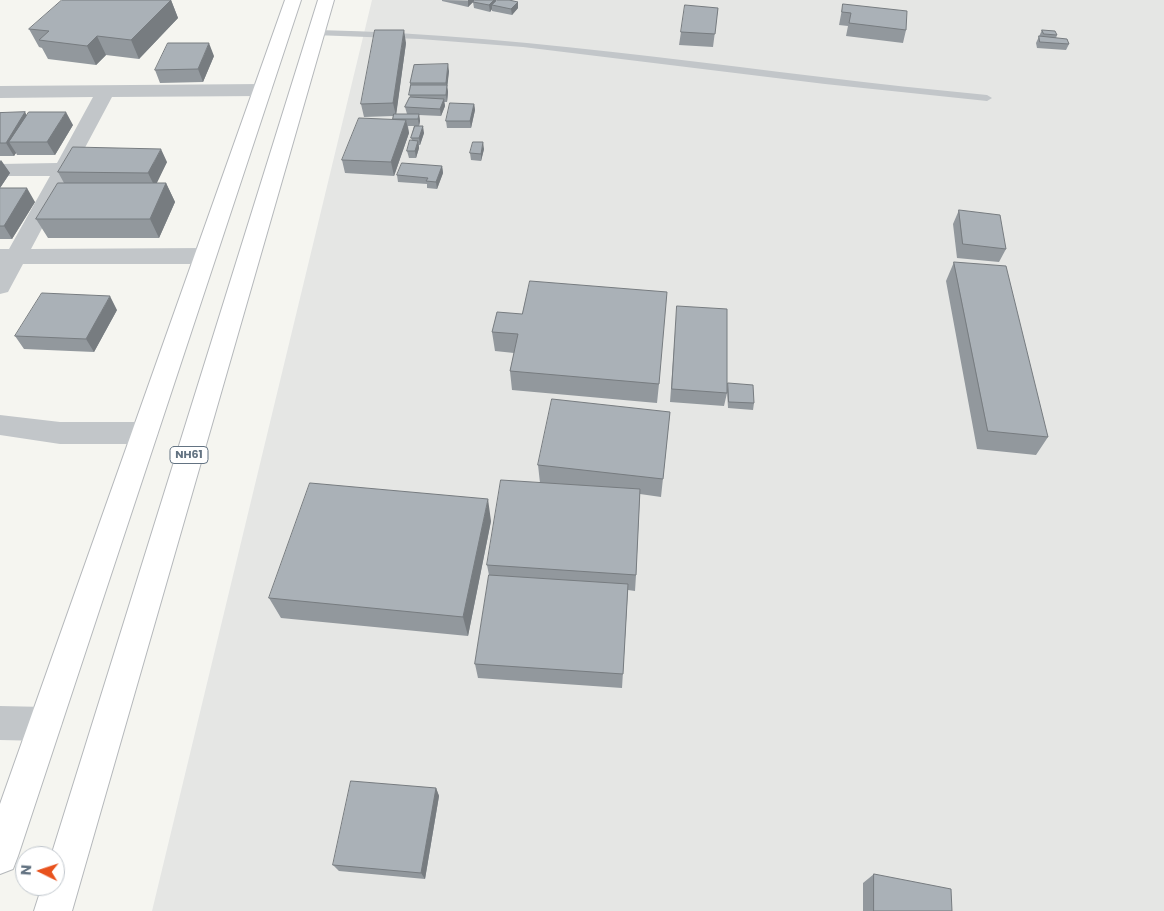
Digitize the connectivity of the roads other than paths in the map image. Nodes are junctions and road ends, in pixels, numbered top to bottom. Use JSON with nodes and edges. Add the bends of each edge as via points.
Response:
{"nodes":[{"id":1,"x":293,"y":0,"type":"edge"},
{"id":2,"x":326,"y":0,"type":"edge"},
{"id":3,"x":317,"y":33,"type":"junction"},
{"id":4,"x":262,"y":90,"type":"junction"},
{"id":5,"x":106,"y":91,"type":"junction"},
{"id":6,"x":0,"y":92,"type":"edge"},
{"id":7,"x":987,"y":98,"type":"dead end"},
{"id":8,"x":64,"y":169,"type":"junction"},
{"id":9,"x":0,"y":170,"type":"edge"},
{"id":10,"x":204,"y":256,"type":"junction"},
{"id":11,"x":7,"y":257,"type":"edge"},
{"id":12,"x":0,"y":286,"type":"edge"},
{"id":13,"x":0,"y":426,"type":"edge"},
{"id":14,"x":145,"y":433,"type":"junction"},
{"id":15,"x":0,"y":723,"type":"edge"},
{"id":16,"x":45,"y":724,"type":"junction"},
{"id":17,"x":0,"y":856,"type":"edge"},
{"id":18,"x":53,"y":911,"type":"edge"}],
"edges":[{"from":1,"to":4,"type":"highway"},
{"from":2,"to":3,"type":"highway","number":"NH61"},
{"from":3,"to":7,"type":"lane","via":[[378,33],[541,45]]},
{"from":3,"to":18,"type":"highway","number":"NH61"},
{"from":4,"to":5,"type":"street"},
{"from":4,"to":10,"type":"highway"},
{"from":5,"to":6,"type":"street"},
{"from":5,"to":8,"type":"street"},
{"from":8,"to":9,"type":"street"},
{"from":8,"to":11,"type":"street"},
{"from":10,"to":11,"type":"street"},
{"from":10,"to":14,"type":"highway"},
{"from":11,"to":12,"type":"street"},
{"from":13,"to":14,"type":"street","via":[[60,433]]},
{"from":14,"to":16,"type":"highway"},
{"from":15,"to":16,"type":"street"},
{"from":16,"to":17,"type":"highway"}]}
